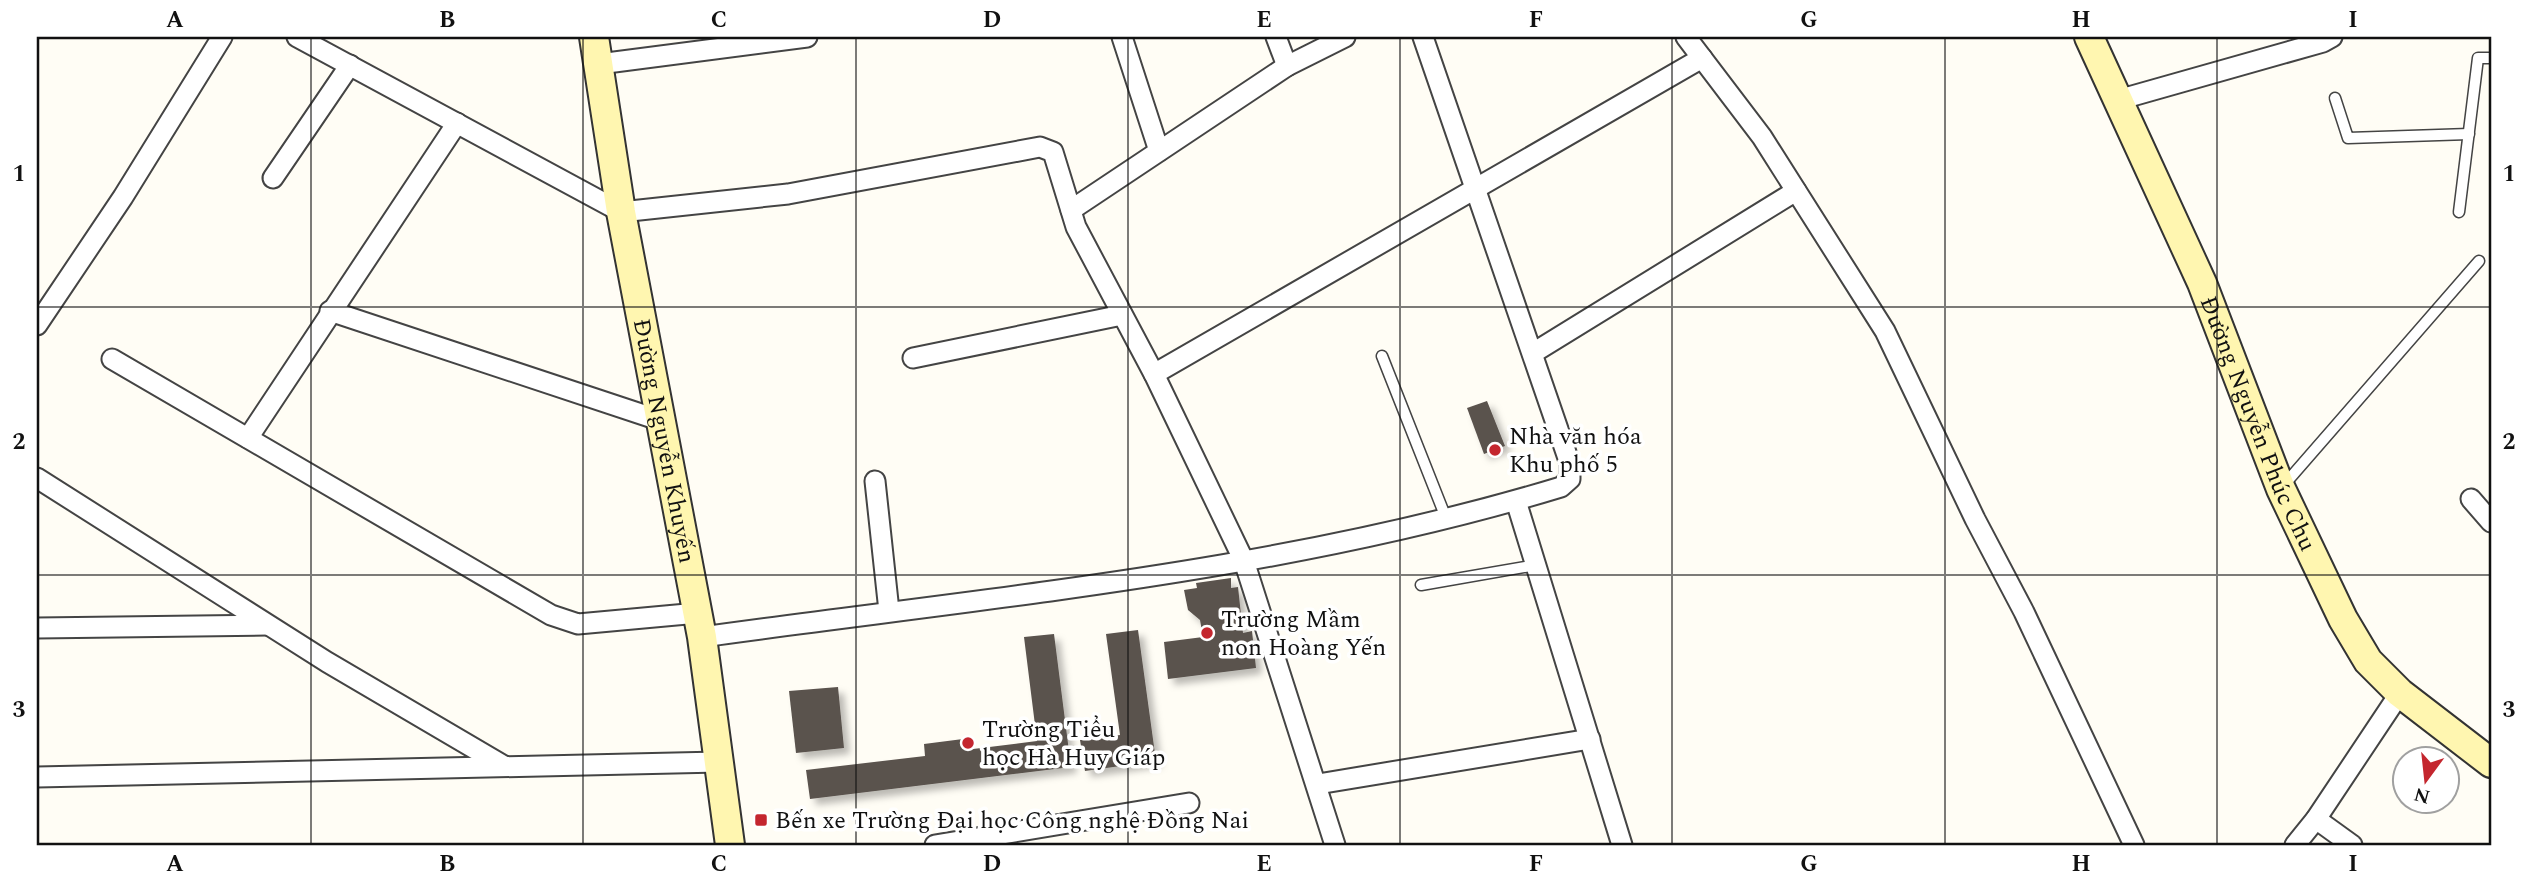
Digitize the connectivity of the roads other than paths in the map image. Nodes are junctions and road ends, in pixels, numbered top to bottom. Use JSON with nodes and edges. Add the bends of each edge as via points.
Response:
{"nodes":[{"id":1,"x":222,"y":37,"type":"edge"},
{"id":2,"x":297,"y":37,"type":"edge"},
{"id":3,"x":594,"y":37,"type":"edge"},
{"id":4,"x":807,"y":37,"type":"edge"},
{"id":5,"x":1122,"y":37,"type":"edge"},
{"id":6,"x":1276,"y":37,"type":"edge"},
{"id":7,"x":1345,"y":37,"type":"edge"},
{"id":8,"x":1423,"y":37,"type":"edge"},
{"id":9,"x":1686,"y":37,"type":"edge"},
{"id":10,"x":2089,"y":37,"type":"edge"},
{"id":11,"x":2332,"y":37,"type":"edge"},
{"id":12,"x":1702,"y":58,"type":"junction"},
{"id":13,"x":2491,"y":58,"type":"edge"},
{"id":14,"x":599,"y":64,"type":"junction"},
{"id":15,"x":350,"y":65,"type":"junction"},
{"id":16,"x":1287,"y":66,"type":"junction"},
{"id":17,"x":2335,"y":98,"type":"dead end"},
{"id":18,"x":2118,"y":100,"type":"junction"},
{"id":19,"x":457,"y":123,"type":"junction"},
{"id":20,"x":2469,"y":134,"type":"junction"},
{"id":21,"x":1159,"y":151,"type":"junction"},
{"id":22,"x":274,"y":178,"type":"dead end"},
{"id":23,"x":1478,"y":190,"type":"junction"},
{"id":24,"x":1796,"y":191,"type":"junction"},
{"id":25,"x":1071,"y":210,"type":"junction"},
{"id":26,"x":621,"y":212,"type":"junction"},
{"id":27,"x":2459,"y":212,"type":"dead end"},
{"id":28,"x":2479,"y":261,"type":"dead end"},
{"id":29,"x":330,"y":311,"type":"junction"},
{"id":30,"x":1122,"y":315,"type":"junction"},
{"id":31,"x":37,"y":325,"type":"edge"},
{"id":32,"x":1533,"y":353,"type":"junction"},
{"id":33,"x":1382,"y":356,"type":"dead end"},
{"id":34,"x":913,"y":358,"type":"dead end"},
{"id":35,"x":112,"y":359,"type":"dead end"},
{"id":36,"x":1154,"y":374,"type":"junction"},
{"id":37,"x":659,"y":420,"type":"junction"},
{"id":38,"x":248,"y":438,"type":"junction"},
{"id":39,"x":37,"y":478,"type":"edge"},
{"id":40,"x":875,"y":481,"type":"dead end"},
{"id":41,"x":2281,"y":489,"type":"junction"},
{"id":42,"x":2472,"y":499,"type":"dead end"},
{"id":43,"x":1516,"y":501,"type":"junction"},
{"id":44,"x":1446,"y":518,"type":"junction"},
{"id":45,"x":2491,"y":522,"type":"edge"},
{"id":46,"x":1244,"y":561,"type":"junction"},
{"id":47,"x":1537,"y":565,"type":"junction"},
{"id":48,"x":1421,"y":585,"type":"dead end"},
{"id":49,"x":889,"y":611,"type":"junction"},
{"id":50,"x":267,"y":625,"type":"junction"},
{"id":51,"x":700,"y":625,"type":"junction"},
{"id":52,"x":37,"y":628,"type":"edge"},
{"id":53,"x":2400,"y":693,"type":"junction"},
{"id":54,"x":1590,"y":739,"type":"junction"},
{"id":55,"x":719,"y":762,"type":"junction"},
{"id":56,"x":2491,"y":763,"type":"edge"},
{"id":57,"x":505,"y":766,"type":"junction"},
{"id":58,"x":37,"y":777,"type":"edge"},
{"id":59,"x":1318,"y":784,"type":"junction"},
{"id":60,"x":1189,"y":803,"type":"dead end"},
{"id":61,"x":2316,"y":819,"type":"junction"},
{"id":62,"x":730,"y":845,"type":"edge"},
{"id":63,"x":935,"y":845,"type":"edge"},
{"id":64,"x":1335,"y":845,"type":"edge"},
{"id":65,"x":1622,"y":845,"type":"edge"},
{"id":66,"x":2134,"y":845,"type":"edge"},
{"id":67,"x":2295,"y":845,"type":"edge"},
{"id":68,"x":2352,"y":845,"type":"edge"}],
"edges":[{"from":1,"to":31,"type":"street"},
{"from":2,"to":15,"type":"street"},
{"from":3,"to":14,"type":"street","name":"Đường Nguyễn Khuyến"},
{"from":4,"to":14,"type":"street"},
{"from":5,"to":21,"type":"street"},
{"from":6,"to":16,"type":"street"},
{"from":7,"to":16,"type":"street"},
{"from":8,"to":23,"type":"street"},
{"from":9,"to":12,"type":"street"},
{"from":10,"to":18,"type":"street","name":"Đường Nguyễn Phúc Chu"},
{"from":11,"to":18,"type":"street"},
{"from":12,"to":23,"type":"street"},
{"from":12,"to":24,"type":"street"},
{"from":13,"to":20,"type":"lane","via":[[2478,58]]},
{"from":14,"to":26,"type":"street","name":"Đường Nguyễn Khuyến"},
{"from":15,"to":19,"type":"street"},
{"from":15,"to":22,"type":"street"},
{"from":16,"to":21,"type":"street"},
{"from":17,"to":20,"type":"lane","via":[[2349,138]]},
{"from":18,"to":41,"type":"street","name":"Đường Nguyễn Phúc Chu","via":[[2202,284]]},
{"from":19,"to":26,"type":"street"},
{"from":19,"to":29,"type":"street"},
{"from":20,"to":27,"type":"lane"},
{"from":21,"to":25,"type":"street"},
{"from":23,"to":32,"type":"street"},
{"from":23,"to":36,"type":"street"},
{"from":24,"to":32,"type":"street"},
{"from":24,"to":66,"type":"street","via":[[1885,331]]},
{"from":25,"to":26,"type":"street","via":[[1053,152],[1040,146],[788,194]]},
{"from":25,"to":30,"type":"street","via":[[1088,254]]},
{"from":26,"to":37,"type":"street","name":"Đường Nguyễn Khuyến"},
{"from":28,"to":41,"type":"lane"},
{"from":29,"to":37,"type":"street"},
{"from":29,"to":38,"type":"street"},
{"from":30,"to":34,"type":"street"},
{"from":30,"to":36,"type":"street"},
{"from":32,"to":43,"type":"street","via":[[1570,464],[1570,479],[1560,487]]},
{"from":33,"to":44,"type":"lane"},
{"from":35,"to":38,"type":"street"},
{"from":36,"to":46,"type":"street"},
{"from":37,"to":51,"type":"street","name":"Đường Nguyễn Khuyến"},
{"from":38,"to":51,"type":"street","via":[[551,615],[578,624]]},
{"from":39,"to":50,"type":"street"},
{"from":40,"to":49,"type":"street"},
{"from":41,"to":53,"type":"street","name":"Đường Nguyễn Phúc Chu","via":[[2356,642]]},
{"from":42,"to":45,"type":"street"},
{"from":43,"to":44,"type":"street"},
{"from":43,"to":47,"type":"street"},
{"from":44,"to":46,"type":"street"},
{"from":46,"to":49,"type":"street"},
{"from":46,"to":59,"type":"street"},
{"from":47,"to":48,"type":"lane"},
{"from":47,"to":54,"type":"street"},
{"from":49,"to":51,"type":"street"},
{"from":50,"to":52,"type":"street"},
{"from":50,"to":57,"type":"street"},
{"from":51,"to":55,"type":"street","name":"Đường Nguyễn Khuyến"},
{"from":53,"to":56,"type":"street","name":"Đường Nguyễn Phúc Chu"},
{"from":53,"to":61,"type":"street"},
{"from":54,"to":59,"type":"street"},
{"from":54,"to":65,"type":"street"},
{"from":55,"to":57,"type":"street"},
{"from":55,"to":62,"type":"street","name":"Đường Nguyễn Khuyến"},
{"from":57,"to":58,"type":"street"},
{"from":59,"to":64,"type":"street"},
{"from":60,"to":63,"type":"street"},
{"from":61,"to":67,"type":"street"},
{"from":61,"to":68,"type":"street"}]}
